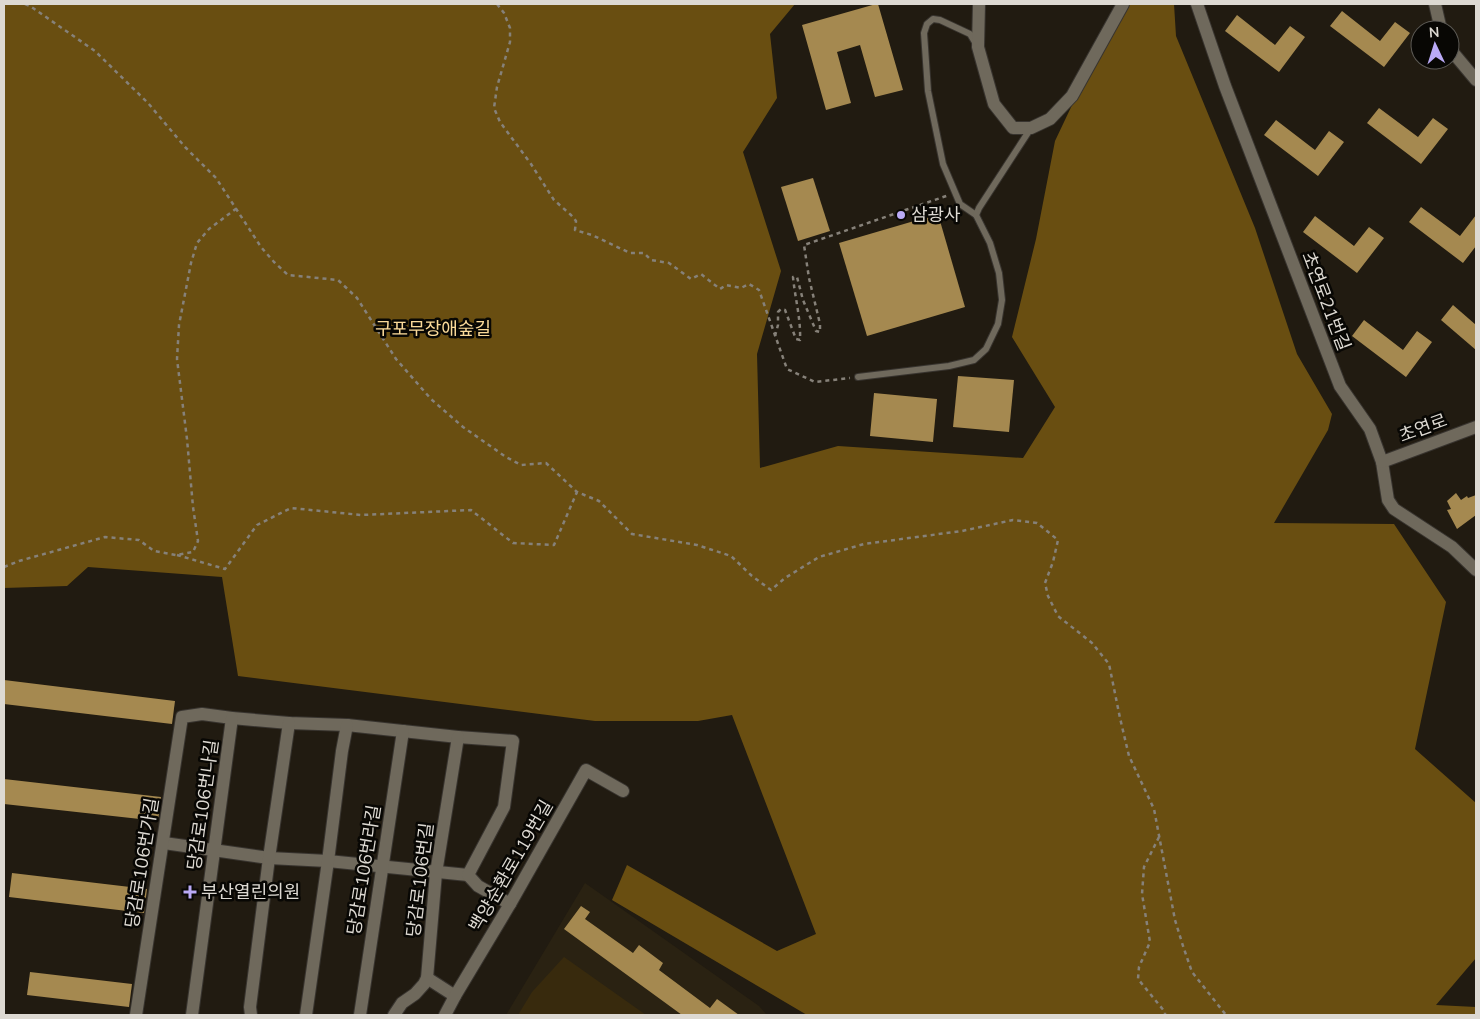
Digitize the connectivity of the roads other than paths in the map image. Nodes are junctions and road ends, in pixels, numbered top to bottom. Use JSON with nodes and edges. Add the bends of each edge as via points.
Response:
{"nodes":[{"id":1,"x":979,"y":4,"type":"edge"},
{"id":2,"x":1123,"y":4,"type":"edge"},
{"id":3,"x":1196,"y":4,"type":"edge"},
{"id":4,"x":1435,"y":4,"type":"edge"},
{"id":5,"x":1438,"y":20,"type":"edge"},
{"id":6,"x":978,"y":47,"type":"junction"},
{"id":7,"x":1460,"y":61,"type":"edge"},
{"id":8,"x":1476,"y":80,"type":"edge"},
{"id":9,"x":1031,"y":128,"type":"junction"},
{"id":10,"x":976,"y":215,"type":"junction"},
{"id":11,"x":858,"y":377,"type":"road end"},
{"id":12,"x":1476,"y":427,"type":"edge"},
{"id":13,"x":1382,"y":462,"type":"junction"},
{"id":14,"x":1476,"y":570,"type":"edge"},
{"id":15,"x":232,"y":718,"type":"junction"},
{"id":16,"x":289,"y":722,"type":"junction"},
{"id":17,"x":347,"y":725,"type":"junction"},
{"id":18,"x":403,"y":731,"type":"junction"},
{"id":19,"x":458,"y":737,"type":"junction"},
{"id":20,"x":622,"y":791,"type":"dead end"},
{"id":21,"x":164,"y":843,"type":"junction"},
{"id":22,"x":214,"y":851,"type":"junction"},
{"id":23,"x":269,"y":858,"type":"junction"},
{"id":24,"x":328,"y":861,"type":"junction"},
{"id":25,"x":382,"y":867,"type":"junction"},
{"id":26,"x":436,"y":873,"type":"junction"},
{"id":27,"x":468,"y":875,"type":"junction"},
{"id":28,"x":510,"y":904,"type":"junction"},
{"id":29,"x":427,"y":978,"type":"junction"},
{"id":30,"x":455,"y":996,"type":"junction"},
{"id":31,"x":136,"y":1015,"type":"edge"},
{"id":32,"x":192,"y":1015,"type":"edge"},
{"id":33,"x":251,"y":1015,"type":"edge"},
{"id":34,"x":306,"y":1015,"type":"edge"},
{"id":35,"x":360,"y":1015,"type":"edge"},
{"id":36,"x":394,"y":1015,"type":"edge"},
{"id":37,"x":446,"y":1015,"type":"edge"}],
"edges":[{"from":1,"to":6,"type":"street"},
{"from":2,"to":9,"type":"street","via":[[1072,96],[1050,119]]},
{"from":3,"to":13,"type":"street","name":"초연로21번길","via":[[1340,386],[1370,429]]},
{"from":4,"to":5,"type":"street"},
{"from":6,"to":9,"type":"street","via":[[994,104],[1013,128]]},
{"from":6,"to":10,"type":"lane","via":[[970,34],[940,20],[927,24],[924,33],[928,91],[943,164],[960,204]]},
{"from":7,"to":8,"type":"street"},
{"from":9,"to":10,"type":"lane"},
{"from":10,"to":11,"type":"lane","via":[[990,243],[999,273],[1002,300],[998,324],[986,349],[974,360],[949,366]]},
{"from":12,"to":13,"type":"street","name":"초연로"},
{"from":13,"to":14,"type":"street","name":"초연로21번길","via":[[1388,500],[1394,510],[1452,547]]},
{"from":15,"to":16,"type":"street"},
{"from":15,"to":21,"type":"street","name":"당감로106번가길","via":[[202,714],[182,717]]},
{"from":15,"to":22,"type":"street","name":"당감로106번나길"},
{"from":16,"to":17,"type":"street"},
{"from":16,"to":23,"type":"street"},
{"from":17,"to":18,"type":"street"},
{"from":17,"to":24,"type":"street"},
{"from":18,"to":19,"type":"street"},
{"from":18,"to":25,"type":"street","name":"당감로106번라길"},
{"from":19,"to":26,"type":"street","name":"당감로106번길"},
{"from":19,"to":27,"type":"street","via":[[513,741],[504,807]]},
{"from":20,"to":28,"type":"street","name":"백양순환로119번길","via":[[586,770]]},
{"from":21,"to":22,"type":"street"},
{"from":21,"to":31,"type":"street","name":"당감로106번가길"},
{"from":22,"to":23,"type":"street"},
{"from":22,"to":32,"type":"street","name":"당감로106번나길"},
{"from":23,"to":24,"type":"street"},
{"from":23,"to":33,"type":"street"},
{"from":24,"to":25,"type":"street"},
{"from":24,"to":34,"type":"street"},
{"from":25,"to":26,"type":"street"},
{"from":25,"to":35,"type":"street","name":"당감로106번라길"},
{"from":26,"to":27,"type":"street"},
{"from":26,"to":29,"type":"street","name":"당감로106번길"},
{"from":27,"to":28,"type":"street","via":[[478,886]]},
{"from":28,"to":30,"type":"street","name":"백양순환로119번길"},
{"from":29,"to":30,"type":"street"},
{"from":29,"to":36,"type":"street"},
{"from":30,"to":37,"type":"street","name":"백양순환로119번길"}]}
